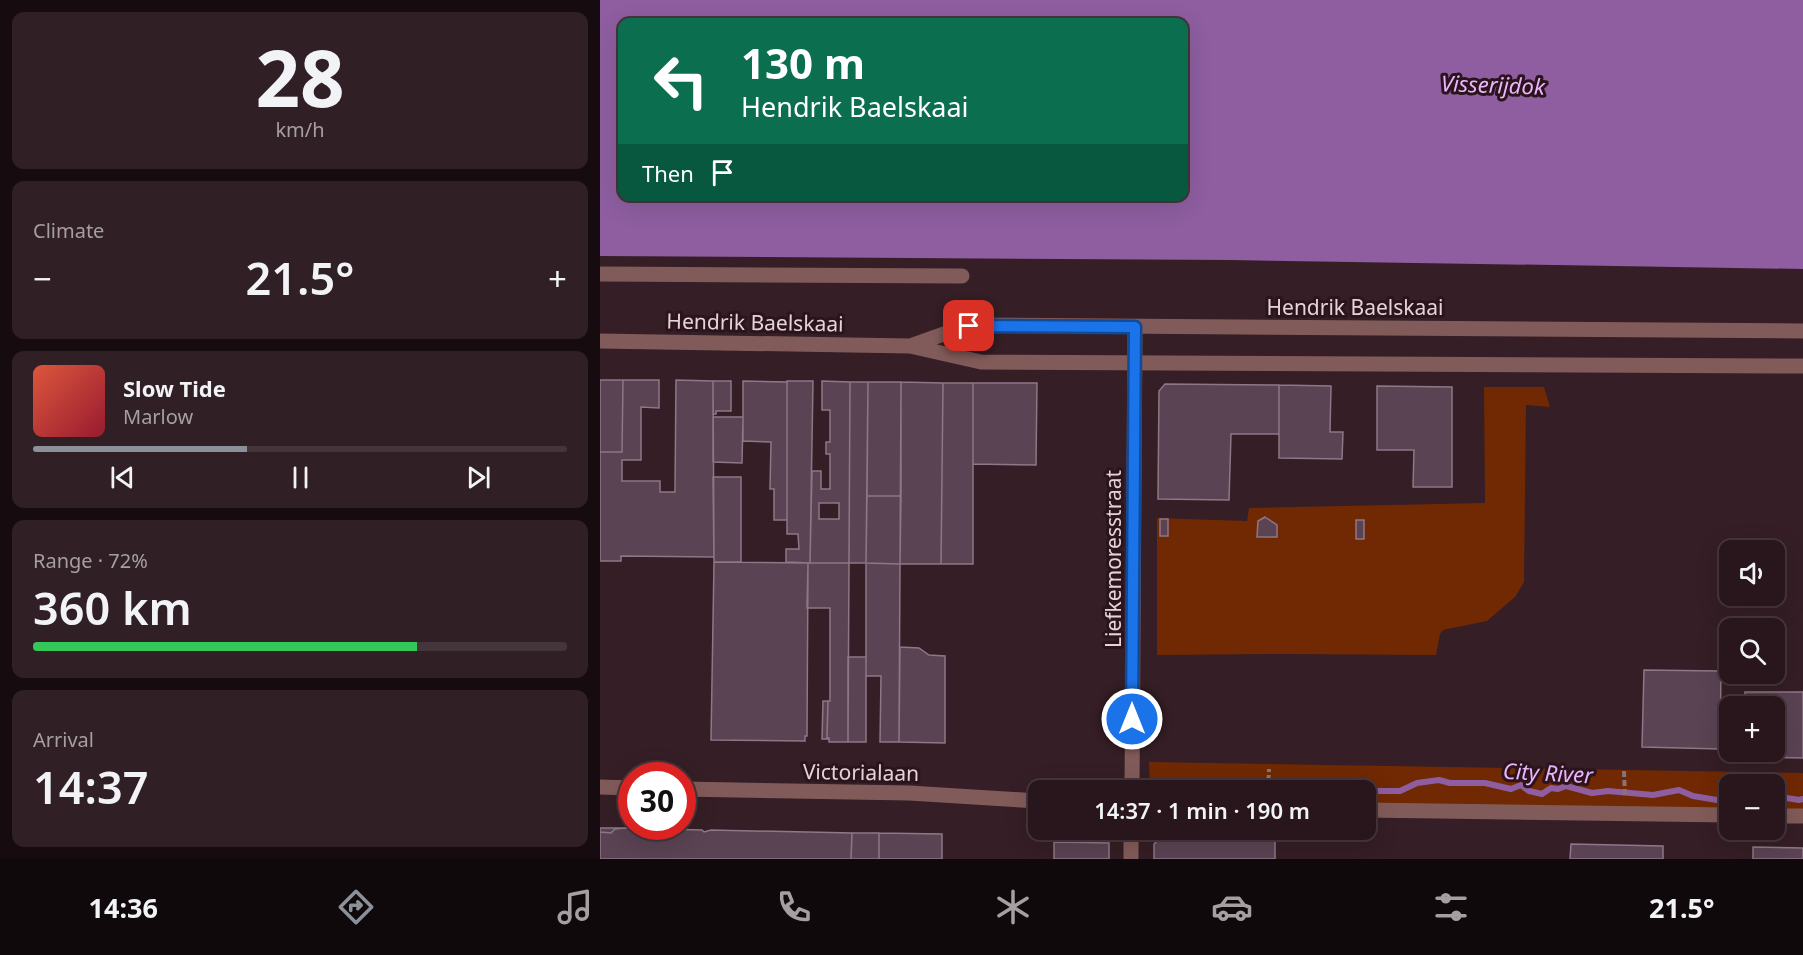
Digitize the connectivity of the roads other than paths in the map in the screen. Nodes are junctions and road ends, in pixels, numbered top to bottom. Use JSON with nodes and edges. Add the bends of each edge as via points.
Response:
{"nodes":[{"id":1,"x":600,"y":274,"type":"edge"},
{"id":2,"x":962,"y":276,"type":"dead end"},
{"id":3,"x":1135,"y":327,"type":"junction"},
{"id":4,"x":1803,"y":331,"type":"edge"},
{"id":5,"x":600,"y":341,"type":"edge"},
{"id":6,"x":910,"y":346,"type":"junction"},
{"id":7,"x":1135,"y":363,"type":"junction"},
{"id":8,"x":1803,"y":366,"type":"edge"},
{"id":9,"x":1132,"y":780,"type":"edge"},
{"id":10,"x":600,"y":787,"type":"edge"},
{"id":11,"x":618,"y":788,"type":"edge"},
{"id":12,"x":696,"y":789,"type":"edge"},
{"id":13,"x":1028,"y":800,"type":"edge"},
{"id":14,"x":1376,"y":810,"type":"edge"},
{"id":15,"x":1719,"y":815,"type":"edge"},
{"id":16,"x":1785,"y":816,"type":"edge"},
{"id":17,"x":1803,"y":816,"type":"edge"},
{"id":18,"x":1131,"y":840,"type":"edge"},
{"id":19,"x":1131,"y":859,"type":"edge"}],
"edges":[{"from":1,"to":2,"type":"street"},
{"from":3,"to":4,"type":"street","name":"Hendrik Baelskaai"},
{"from":3,"to":6,"type":"street","name":"Hendrik Baelskaai","via":[[969,326]]},
{"from":3,"to":7,"type":"street","name":"Liefkemoresstraat"},
{"from":5,"to":6,"type":"street","name":"Hendrik Baelskaai"},
{"from":6,"to":7,"type":"street","name":"Hendrik Baelskaai","via":[[981,362]]},
{"from":7,"to":8,"type":"street","name":"Hendrik Baelskaai"},
{"from":7,"to":9,"type":"street","name":"Liefkemoresstraat"},
{"from":10,"to":11,"type":"street"},
{"from":12,"to":13,"type":"street","name":"Victorialaan","via":[[909,793]]},
{"from":14,"to":15,"type":"street"},
{"from":16,"to":17,"type":"street"},
{"from":18,"to":19,"type":"street"}]}
